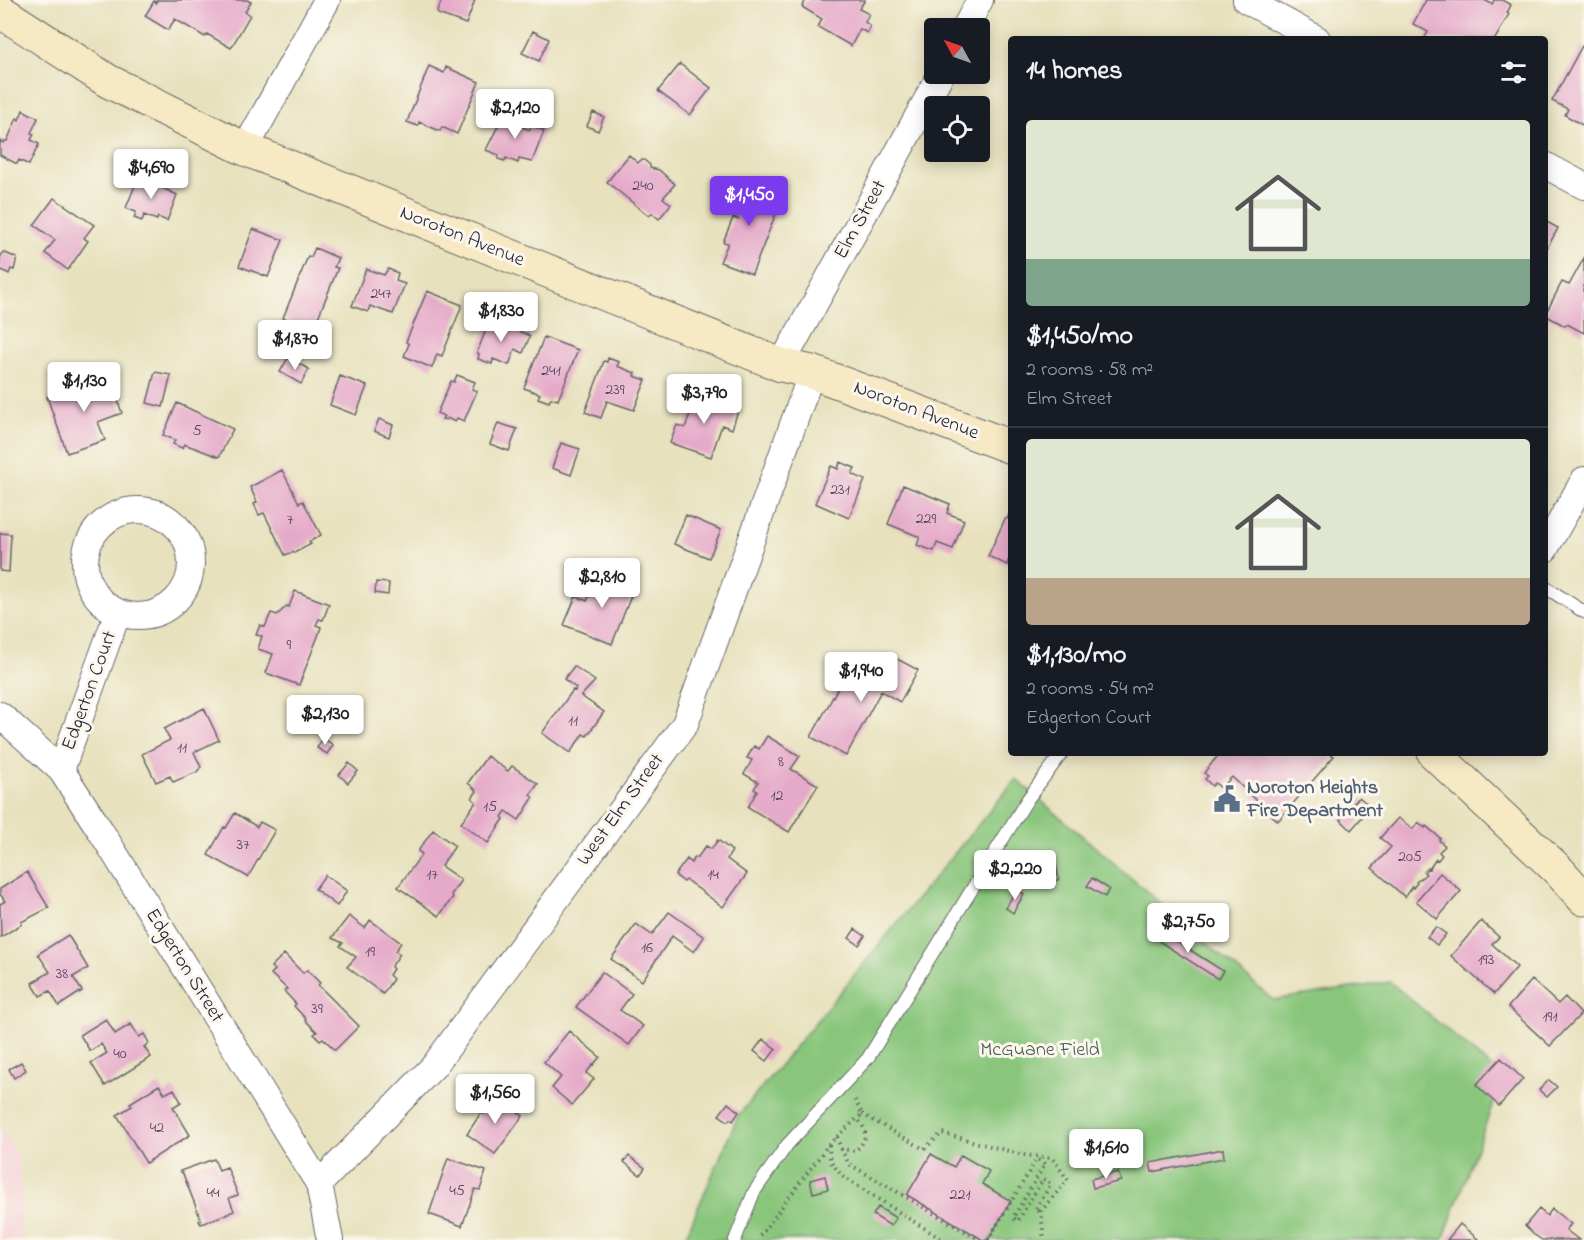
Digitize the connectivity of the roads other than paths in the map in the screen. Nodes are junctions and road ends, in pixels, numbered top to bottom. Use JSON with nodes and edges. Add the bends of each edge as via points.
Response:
{"nodes":[{"id":1,"x":327,"y":0,"type":"edge"},
{"id":2,"x":980,"y":0,"type":"edge"},
{"id":3,"x":1246,"y":0,"type":"edge"},
{"id":4,"x":0,"y":11,"type":"edge"},
{"id":5,"x":970,"y":18,"type":"edge"},
{"id":6,"x":1312,"y":36,"type":"edge"},
{"id":7,"x":936,"y":84,"type":"edge"},
{"id":8,"x":245,"y":149,"type":"junction"},
{"id":9,"x":1548,"y":167,"type":"edge"},
{"id":10,"x":1584,"y":186,"type":"edge"},
{"id":11,"x":797,"y":368,"type":"junction"},
{"id":12,"x":1008,"y":446,"type":"edge"},
{"id":13,"x":1584,"y":480,"type":"edge"},
{"id":14,"x":1548,"y":544,"type":"edge"},
{"id":15,"x":1548,"y":589,"type":"edge"},
{"id":16,"x":118,"y":612,"type":"junction"},
{"id":17,"x":1584,"y":612,"type":"edge"},
{"id":18,"x":0,"y":715,"type":"edge"},
{"id":19,"x":1060,"y":756,"type":"edge"},
{"id":20,"x":1437,"y":756,"type":"edge"},
{"id":21,"x":61,"y":770,"type":"junction"},
{"id":22,"x":1584,"y":899,"type":"edge"},
{"id":23,"x":319,"y":1184,"type":"junction"},
{"id":24,"x":330,"y":1240,"type":"edge"},
{"id":25,"x":735,"y":1240,"type":"edge"}],
"edges":[{"from":1,"to":8,"type":"street"},
{"from":2,"to":5,"type":"street"},
{"from":3,"to":6,"type":"street"},
{"from":4,"to":8,"type":"main road","name":"Noroton Avenue","via":[[108,81]]},
{"from":7,"to":11,"type":"street","name":"Elm Street"},
{"from":8,"to":11,"type":"main road","name":"Noroton Avenue"},
{"from":9,"to":10,"type":"street"},
{"from":11,"to":12,"type":"main road","name":"Noroton Avenue"},
{"from":11,"to":23,"type":"street","name":"West Elm Street","via":[[685,724],[434,1066]]},
{"from":13,"to":14,"type":"street"},
{"from":15,"to":17,"type":"lane"},
{"from":16,"to":16,"type":"street","name":"Edgerton Court","via":[[139,616],[159,612],[176,600],[188,583],[192,562],[188,542],[176,524],[159,513],[138,509],[118,513],[100,525],[89,542],[85,563],[89,583],[100,601]]},
{"from":16,"to":21,"type":"street","name":"Edgerton Court"},
{"from":18,"to":21,"type":"street","name":"Edgerton Street"},
{"from":19,"to":25,"type":"lane","via":[[1027,800],[868,1058],[787,1145],[754,1192]]},
{"from":20,"to":22,"type":"main road"},
{"from":21,"to":23,"type":"street","name":"Edgerton Street"},
{"from":23,"to":24,"type":"street","name":"Edgerton Street"}]}
